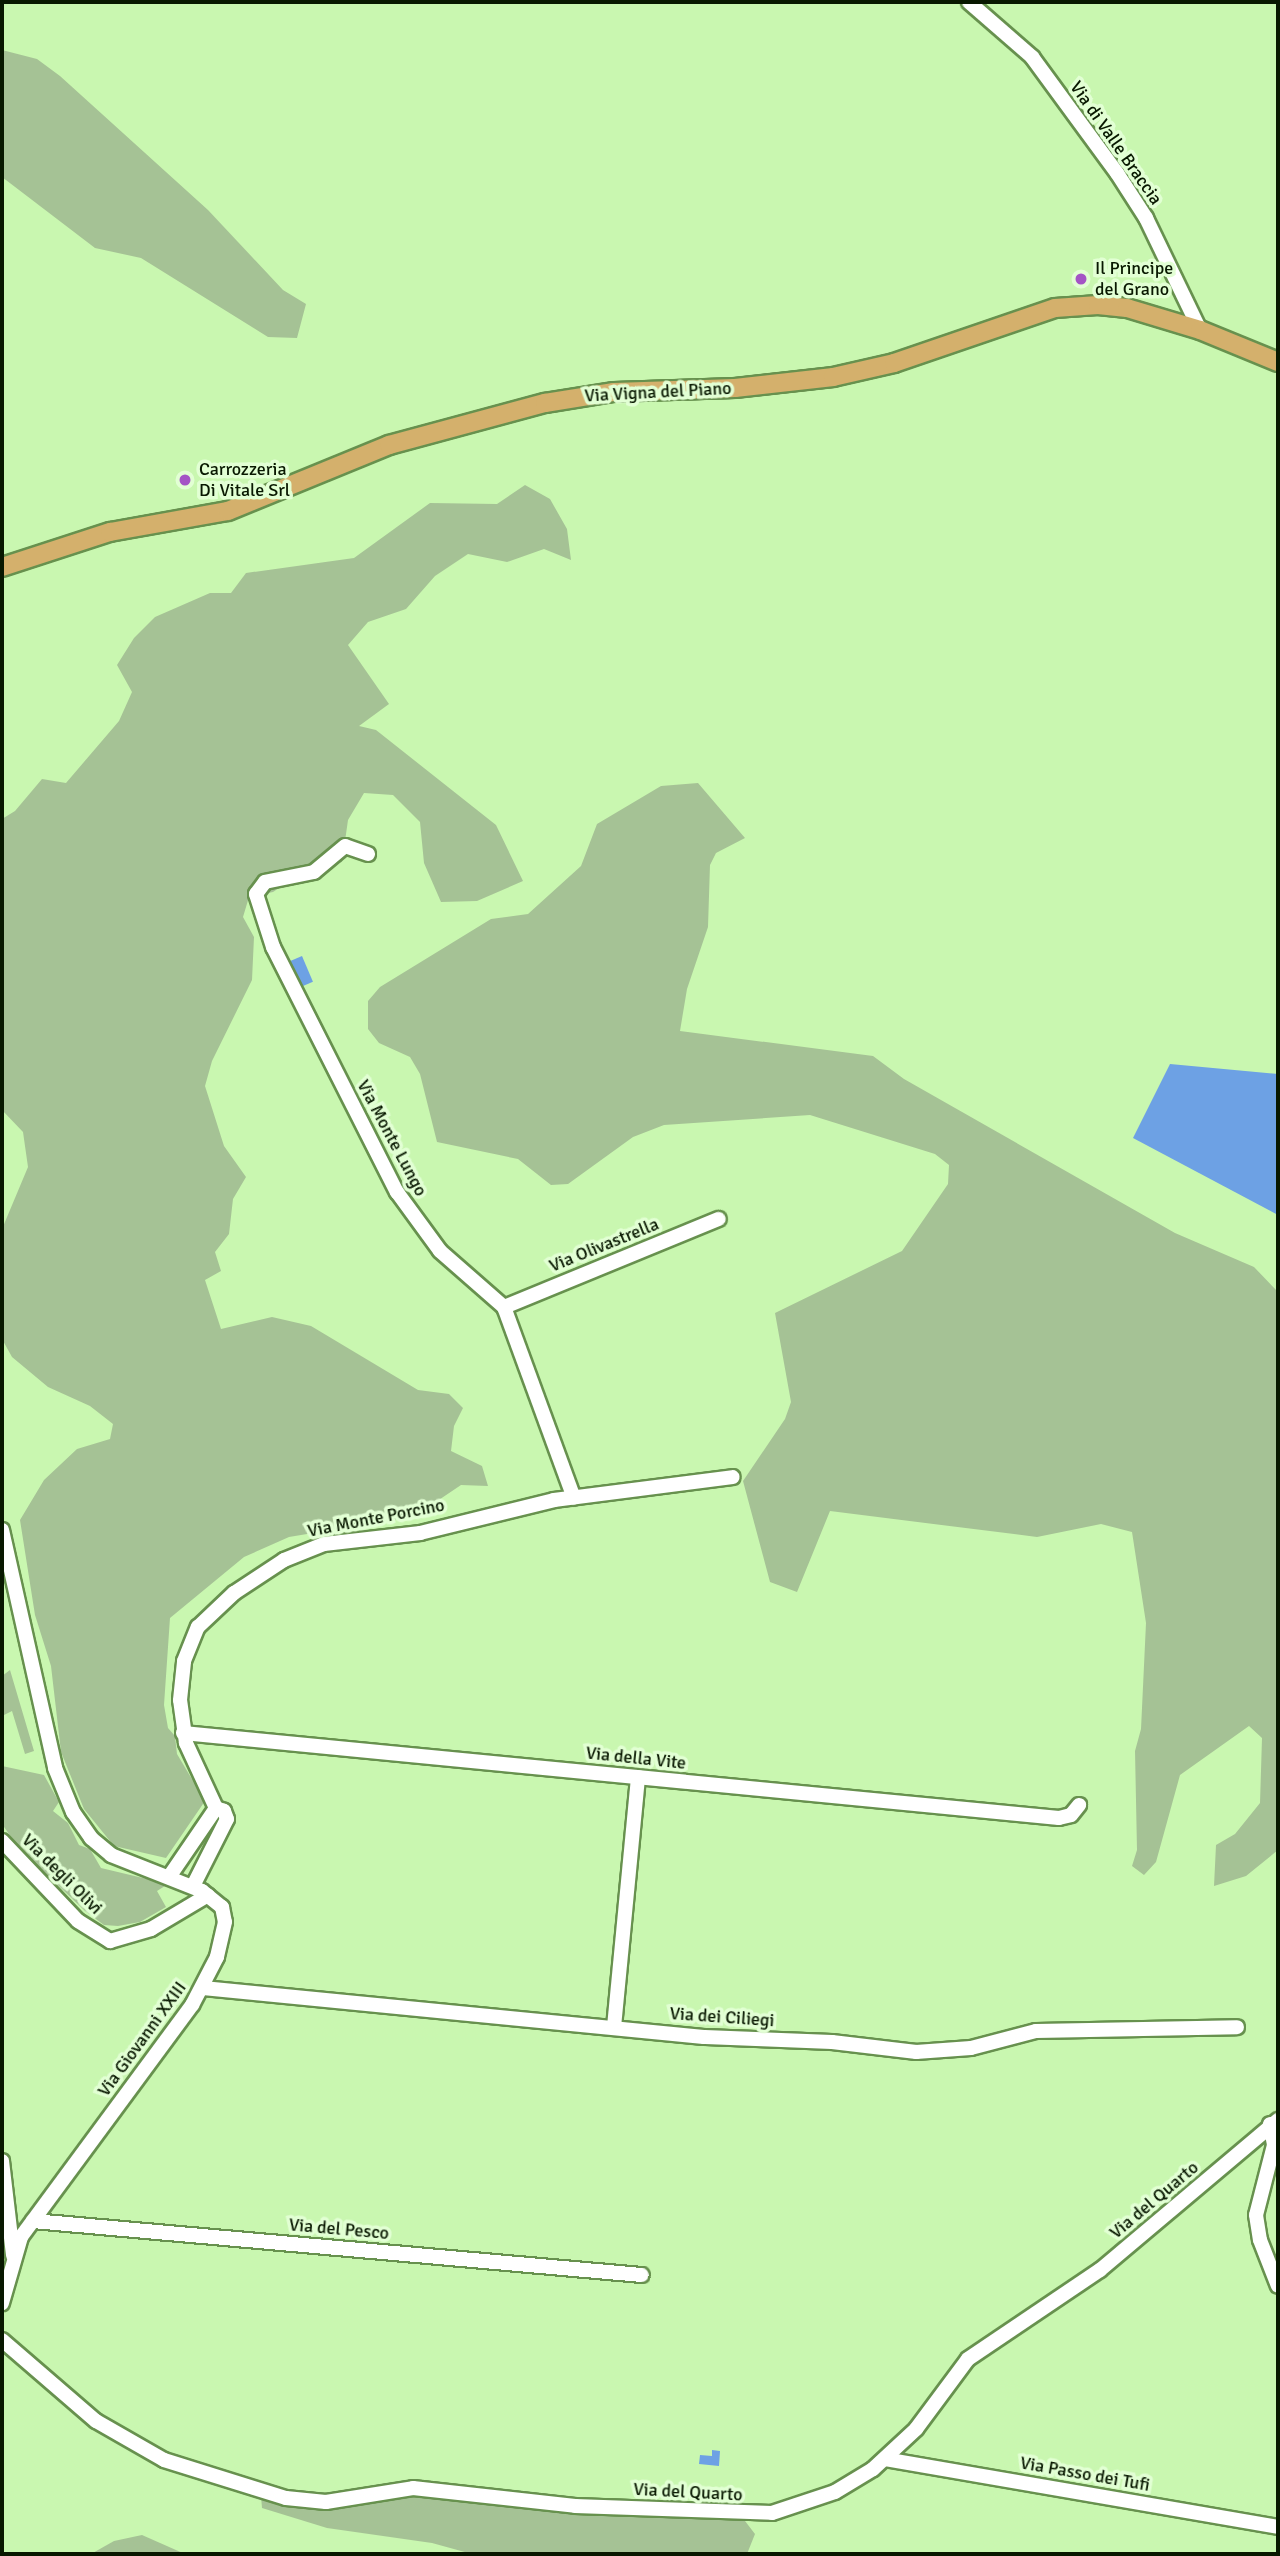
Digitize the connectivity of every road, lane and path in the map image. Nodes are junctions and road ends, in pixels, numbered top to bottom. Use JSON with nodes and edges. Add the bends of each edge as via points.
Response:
{"nodes":[{"id":1,"x":969,"y":2,"type":"edge"},
{"id":2,"x":1200,"y":330,"type":"junction"},
{"id":3,"x":1278,"y":362,"type":"edge"},
{"id":4,"x":2,"y":567,"type":"edge"},
{"id":5,"x":368,"y":854,"type":"dead end"},
{"id":6,"x":719,"y":1219,"type":"dead end"},
{"id":7,"x":504,"y":1307,"type":"junction"},
{"id":8,"x":733,"y":1477,"type":"dead end"},
{"id":9,"x":574,"y":1498,"type":"junction"},
{"id":10,"x":2,"y":1530,"type":"edge"},
{"id":11,"x":183,"y":1733,"type":"junction"},
{"id":12,"x":638,"y":1777,"type":"junction"},
{"id":13,"x":1079,"y":1805,"type":"dead end"},
{"id":14,"x":216,"y":1808,"type":"junction"},
{"id":15,"x":2,"y":1841,"type":"edge"},
{"id":16,"x":169,"y":1877,"type":"junction"},
{"id":17,"x":193,"y":1886,"type":"junction"},
{"id":18,"x":208,"y":1895,"type":"junction"},
{"id":19,"x":203,"y":1988,"type":"junction"},
{"id":20,"x":614,"y":2027,"type":"junction"},
{"id":21,"x":1237,"y":2027,"type":"dead end"},
{"id":22,"x":1274,"y":2122,"type":"edge"},
{"id":23,"x":2,"y":2161,"type":"edge"},
{"id":24,"x":33,"y":2221,"type":"junction"},
{"id":25,"x":13,"y":2256,"type":"junction"},
{"id":26,"x":642,"y":2275,"type":"dead end"},
{"id":27,"x":1278,"y":2286,"type":"edge"},
{"id":28,"x":2,"y":2303,"type":"edge"},
{"id":29,"x":2,"y":2340,"type":"edge"},
{"id":30,"x":885,"y":2459,"type":"junction"},
{"id":31,"x":1278,"y":2527,"type":"edge"}],
"edges":[{"from":1,"to":2,"type":"street","name":"Via di Valle Braccia","via":[[1025,50],[1122,180]]},
{"from":2,"to":3,"type":"main road","name":"Via Vigna del Piano"},
{"from":2,"to":4,"type":"main road","name":"Via Vigna del Piano","via":[[1127,309],[1067,306],[845,375],[735,388],[600,394],[545,403],[389,445],[228,511],[110,532]]},
{"from":5,"to":7,"type":"street","name":"Via Monte Lungo","via":[[345,846],[314,872],[265,882],[256,894],[273,947],[397,1192],[440,1251]]},
{"from":6,"to":7,"type":"street","name":"Via Olivastrella"},
{"from":7,"to":9,"type":"street","name":"Via Monte Lungo"},
{"from":8,"to":9,"type":"street","name":"Via Monte Porcino"},
{"from":9,"to":11,"type":"street","name":"Via Monte Porcino","via":[[500,1510],[420,1532],[324,1544],[273,1567],[222,1602],[194,1632],[181,1688]]},
{"from":10,"to":16,"type":"street","name":"Via Giovanni XXIII","via":[[55,1768],[69,1805],[91,1838],[111,1854]]},
{"from":11,"to":12,"type":"street","name":"Via della Vite"},
{"from":11,"to":14,"type":"street","name":"Via Monte Porcino","via":[[194,1768]]},
{"from":12,"to":13,"type":"street","name":"Via della Vite","via":[[1059,1818]]},
{"from":12,"to":20,"type":"street"},
{"from":14,"to":16,"type":"street"},
{"from":14,"to":17,"type":"street","name":"Via Monte Porcino","via":[[224,1811],[226,1825]]},
{"from":15,"to":18,"type":"street","name":"Via degli Olivi","via":[[78,1921],[110,1941],[155,1927]]},
{"from":16,"to":17,"type":"street","name":"Via Giovanni XXIII"},
{"from":17,"to":18,"type":"street","name":"Via Giovanni XXIII"},
{"from":18,"to":19,"type":"street","name":"Via Giovanni XXIII","via":[[222,1907],[225,1922]]},
{"from":19,"to":20,"type":"street","name":"Via dei Ciliegi"},
{"from":19,"to":24,"type":"street","name":"Via Giovanni XXIII"},
{"from":20,"to":21,"type":"street","name":"Via dei Ciliegi","via":[[916,2052],[971,2048],[1036,2031]]},
{"from":22,"to":27,"type":"street","via":[[1274,2145],[1256,2215],[1261,2245]]},
{"from":22,"to":30,"type":"street","name":"Via del Quarto","via":[[1108,2264],[968,2359],[916,2429]]},
{"from":23,"to":25,"type":"street"},
{"from":24,"to":25,"type":"street","name":"Via Giovanni XXIII"},
{"from":24,"to":26,"type":"street","name":"Via del Pesco"},
{"from":25,"to":28,"type":"street","name":"Via Giovanni XXIII"},
{"from":29,"to":30,"type":"street","name":"Via del Quarto","via":[[96,2421],[164,2460],[299,2500],[326,2502],[413,2488],[553,2505],[762,2515],[835,2492]]},
{"from":30,"to":31,"type":"street","name":"Via Passo dei Tufi"}]}
